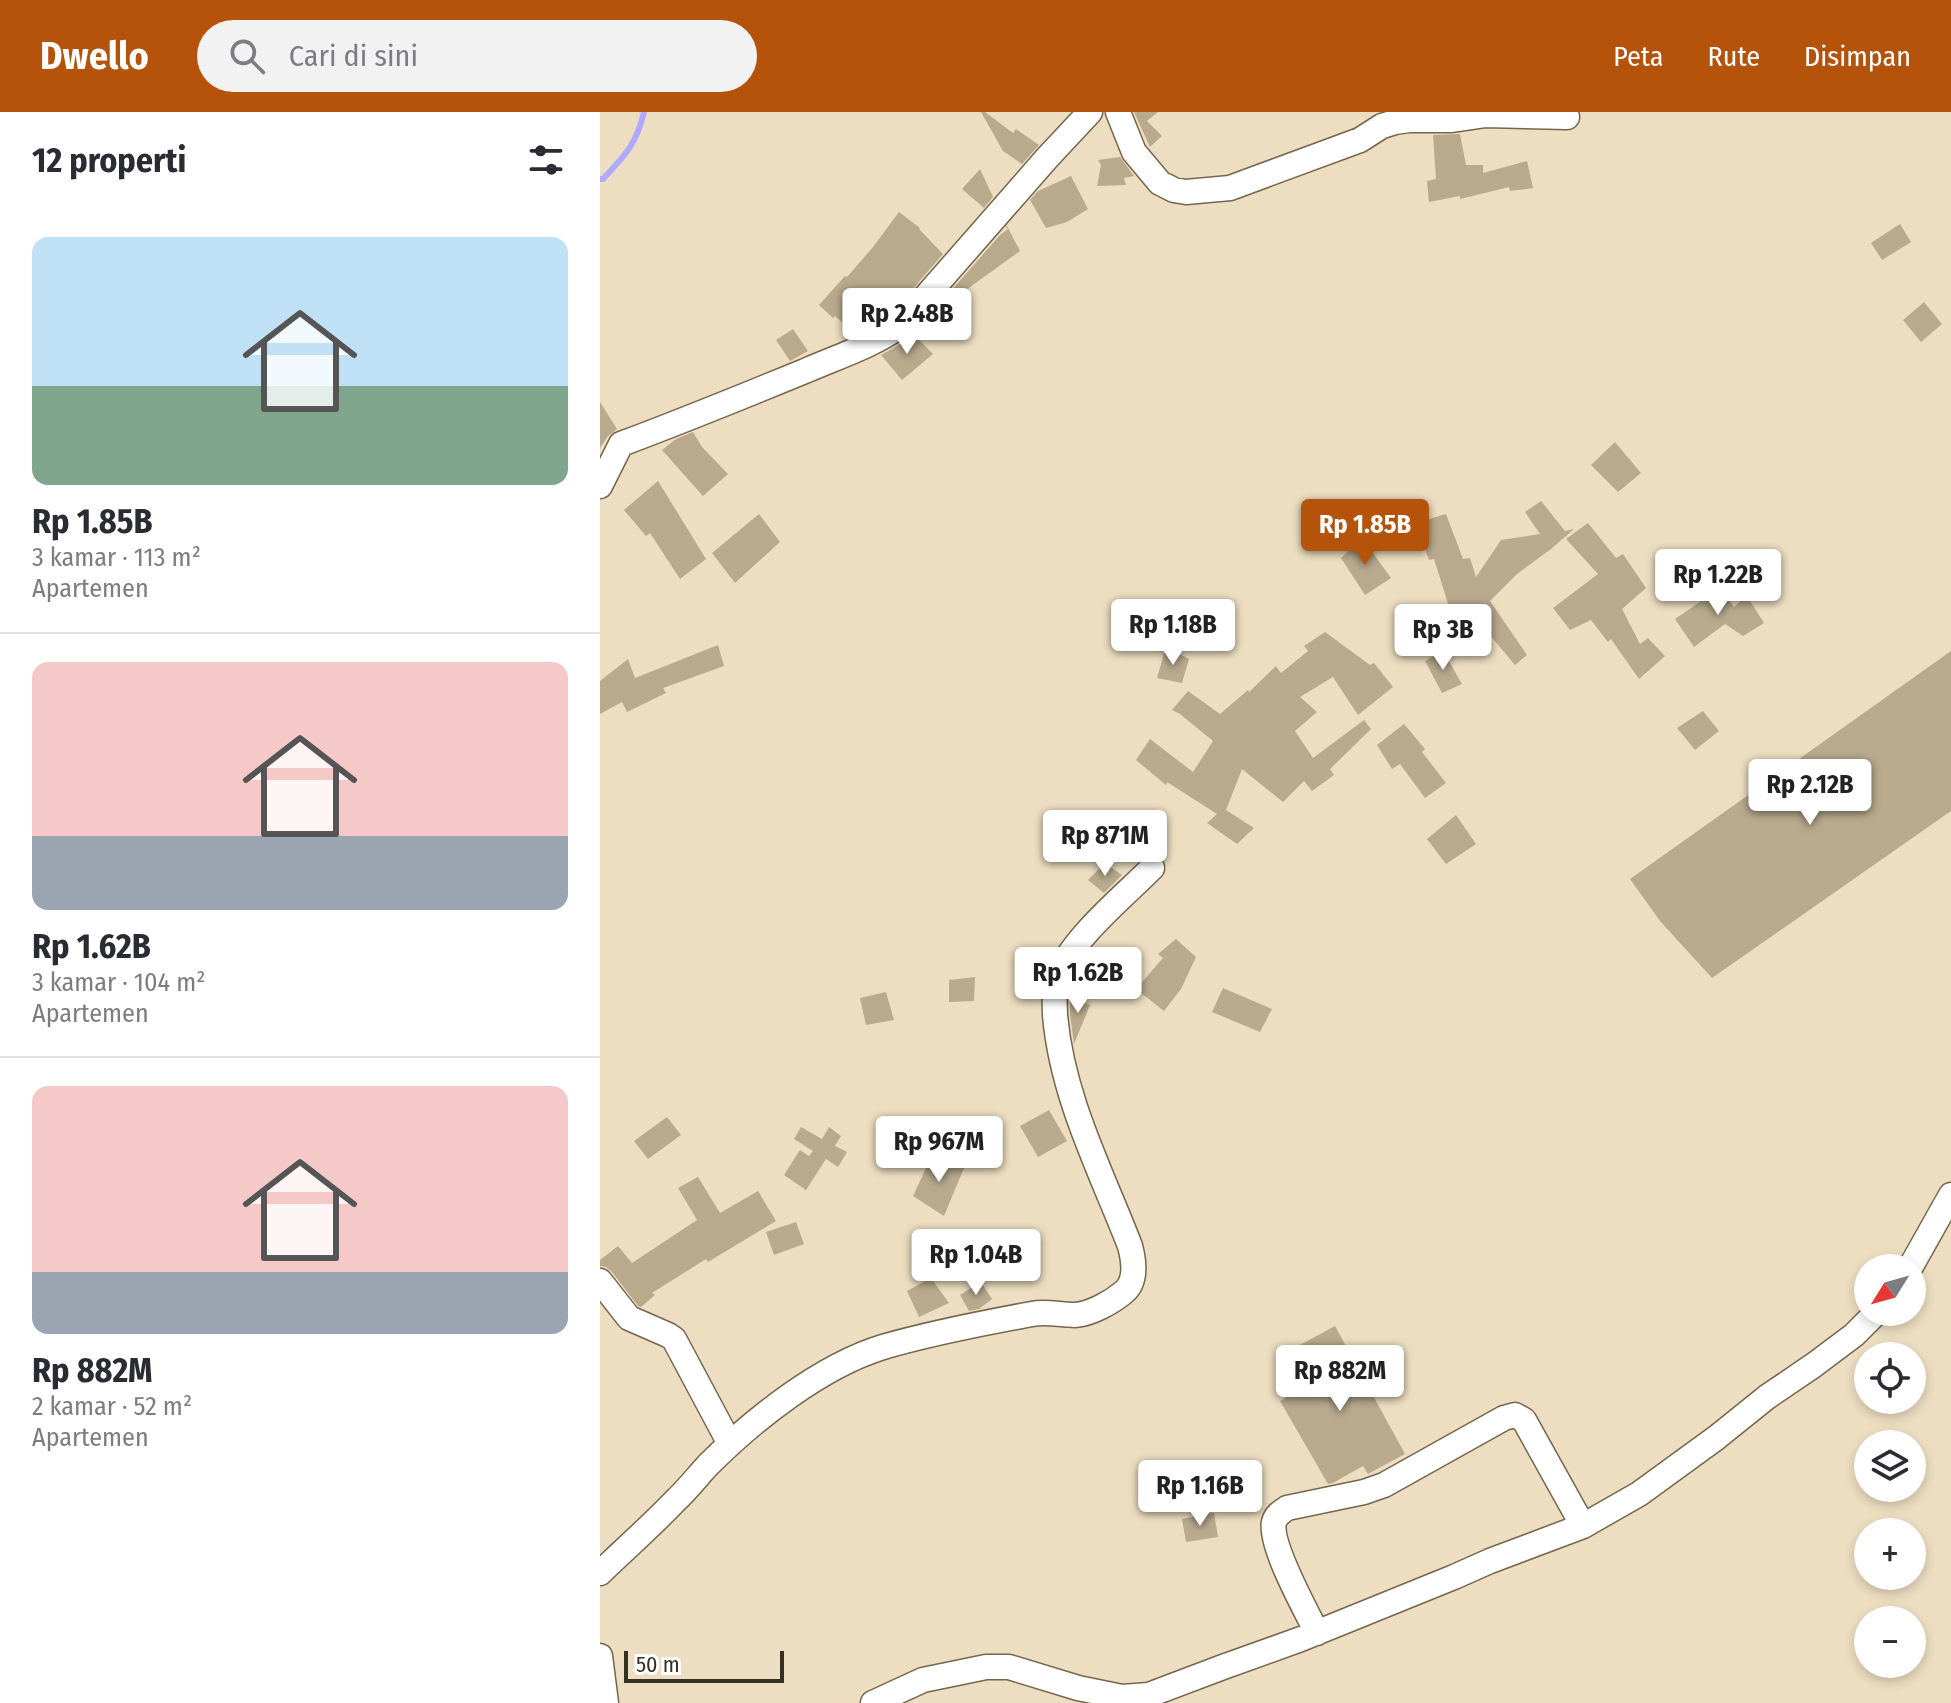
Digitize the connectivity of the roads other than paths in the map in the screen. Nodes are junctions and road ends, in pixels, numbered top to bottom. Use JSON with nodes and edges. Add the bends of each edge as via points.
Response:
{"nodes":[{"id":1,"x":1090,"y":112,"type":"edge"},
{"id":2,"x":1118,"y":112,"type":"edge"},
{"id":3,"x":1567,"y":117,"type":"dead end"},
{"id":4,"x":600,"y":486,"type":"edge"},
{"id":5,"x":1152,"y":868,"type":"dead end"},
{"id":6,"x":1951,"y":1195,"type":"edge"},
{"id":7,"x":1918,"y":1254,"type":"edge"},
{"id":8,"x":600,"y":1281,"type":"edge"},
{"id":9,"x":1863,"y":1326,"type":"edge"},
{"id":10,"x":730,"y":1444,"type":"junction"},
{"id":11,"x":1583,"y":1526,"type":"junction"},
{"id":12,"x":600,"y":1573,"type":"edge"},
{"id":13,"x":1317,"y":1633,"type":"junction"},
{"id":14,"x":600,"y":1656,"type":"edge"},
{"id":15,"x":606,"y":1703,"type":"edge"},
{"id":16,"x":873,"y":1703,"type":"edge"}],
"edges":[{"from":1,"to":4,"type":"street","via":[[900,326],[843,355],[621,444]]},
{"from":2,"to":3,"type":"street","via":[[1134,152],[1160,183],[1186,192],[1230,188],[1395,122],[1486,115]]},
{"from":5,"to":10,"type":"street","via":[[1084,936],[1057,978],[1054,996],[1058,1043],[1074,1104],[1130,1246],[1133,1270],[1128,1287],[1086,1313],[1035,1313],[871,1352],[803,1388]]},
{"from":6,"to":7,"type":"street"},
{"from":8,"to":10,"type":"street","via":[[629,1318],[674,1339]]},
{"from":9,"to":11,"type":"street","via":[[1652,1485]]},
{"from":10,"to":12,"type":"street"},
{"from":11,"to":13,"type":"street"},
{"from":11,"to":13,"type":"street","via":[[1524,1420],[1515,1415],[1504,1418],[1384,1485],[1287,1508],[1278,1515],[1274,1531],[1279,1549]]},
{"from":13,"to":16,"type":"street","via":[[1149,1695],[1122,1697],[998,1667],[923,1680]]},
{"from":14,"to":15,"type":"street"}]}
